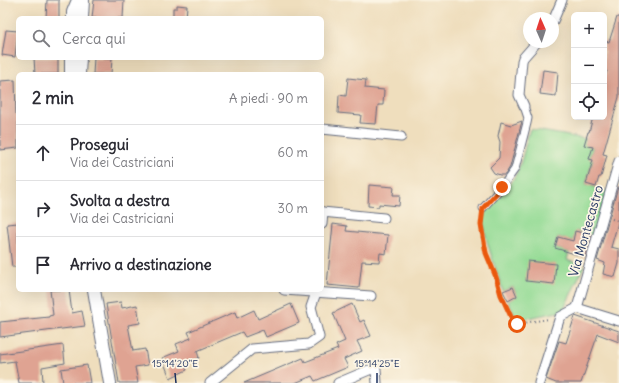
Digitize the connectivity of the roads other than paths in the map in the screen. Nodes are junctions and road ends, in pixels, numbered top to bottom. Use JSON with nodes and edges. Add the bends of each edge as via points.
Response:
{"nodes":[{"id":1,"x":78,"y":0,"type":"edge"},
{"id":2,"x":83,"y":0,"type":"edge"},
{"id":3,"x":562,"y":0,"type":"edge"},
{"id":4,"x":557,"y":12,"type":"edge"},
{"id":5,"x":73,"y":16,"type":"edge"},
{"id":6,"x":82,"y":16,"type":"edge"},
{"id":7,"x":532,"y":48,"type":"edge"},
{"id":8,"x":71,"y":60,"type":"edge"},
{"id":9,"x":80,"y":60,"type":"edge"},
{"id":10,"x":71,"y":72,"type":"edge"},
{"id":11,"x":80,"y":72,"type":"edge"},
{"id":12,"x":524,"y":106,"type":"joint"},
{"id":13,"x":324,"y":129,"type":"edge"},
{"id":14,"x":401,"y":137,"type":"dead end"},
{"id":15,"x":619,"y":161,"type":"edge"},
{"id":16,"x":483,"y":208,"type":"road end"},
{"id":17,"x":324,"y":212,"type":"edge"},
{"id":18,"x":384,"y":218,"type":"dead end"},
{"id":19,"x":94,"y":292,"type":"edge"},
{"id":20,"x":316,"y":292,"type":"edge"},
{"id":21,"x":324,"y":292,"type":"edge"},
{"id":22,"x":371,"y":296,"type":"dead end"},
{"id":23,"x":577,"y":308,"type":"junction"},
{"id":24,"x":619,"y":321,"type":"edge"},
{"id":25,"x":110,"y":383,"type":"edge"},
{"id":26,"x":210,"y":383,"type":"edge"},
{"id":27,"x":338,"y":383,"type":"edge"},
{"id":28,"x":377,"y":383,"type":"edge"},
{"id":29,"x":539,"y":383,"type":"edge"}],
"edges":[{"from":1,"to":5,"type":"street"},
{"from":2,"to":6,"type":"street"},
{"from":3,"to":4,"type":"street"},
{"from":7,"to":12,"type":"street","via":[[522,61],[519,95]]},
{"from":8,"to":10,"type":"street"},
{"from":9,"to":11,"type":"street"},
{"from":12,"to":16,"type":"street","via":[[528,118],[515,169]]},
{"from":13,"to":14,"type":"street"},
{"from":15,"to":23,"type":"street","name":"Via Montecastro"},
{"from":17,"to":18,"type":"street"},
{"from":19,"to":25,"type":"street"},
{"from":20,"to":26,"type":"street","via":[[311,307],[319,337],[309,344],[252,349]]},
{"from":21,"to":22,"type":"street"},
{"from":23,"to":24,"type":"street"},
{"from":23,"to":29,"type":"street","via":[[560,317]]},
{"from":27,"to":28,"type":"street","via":[[376,369]]}]}
